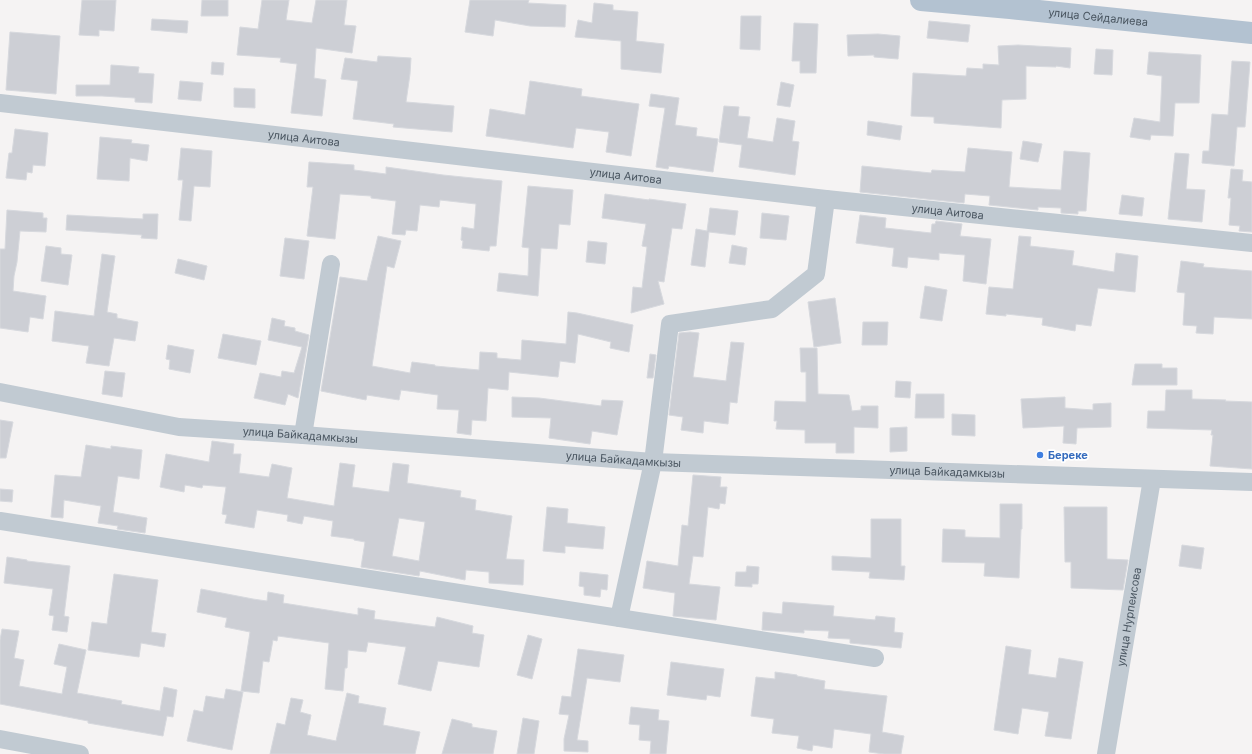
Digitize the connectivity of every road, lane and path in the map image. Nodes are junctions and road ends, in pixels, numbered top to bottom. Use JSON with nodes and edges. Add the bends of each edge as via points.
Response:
{"nodes":[{"id":1,"x":921,"y":0,"type":"edge"},
{"id":2,"x":1252,"y":33,"type":"edge"},
{"id":3,"x":0,"y":103,"type":"edge"},
{"id":4,"x":826,"y":199,"type":"junction"},
{"id":5,"x":1252,"y":243,"type":"edge"},
{"id":6,"x":331,"y":264,"type":"dead end"},
{"id":7,"x":0,"y":392,"type":"edge"},
{"id":8,"x":303,"y":435,"type":"junction"},
{"id":9,"x":653,"y":462,"type":"junction"},
{"id":10,"x":1152,"y":479,"type":"junction"},
{"id":11,"x":1252,"y":482,"type":"edge"},
{"id":12,"x":0,"y":521,"type":"edge"},
{"id":13,"x":619,"y":618,"type":"junction"},
{"id":14,"x":875,"y":658,"type":"dead end"},
{"id":15,"x":0,"y":738,"type":"edge"},
{"id":16,"x":80,"y":754,"type":"edge"},
{"id":17,"x":1106,"y":754,"type":"edge"}],
"edges":[{"from":1,"to":2,"type":"main road","name":"улица Сейдалиева"},
{"from":3,"to":4,"type":"street","name":"улица Аитова"},
{"from":4,"to":5,"type":"street","name":"улица Аитова"},
{"from":4,"to":9,"type":"street","via":[[816,274],[772,308],[670,324]]},
{"from":6,"to":8,"type":"street"},
{"from":7,"to":8,"type":"street","name":"улица Байкадамкызы","via":[[179,427]]},
{"from":8,"to":9,"type":"street","name":"улица Байкадамкызы"},
{"from":9,"to":10,"type":"street","name":"улица Байкадамкызы"},
{"from":9,"to":13,"type":"street"},
{"from":10,"to":11,"type":"street","name":"улица Байкадамкызы"},
{"from":10,"to":17,"type":"street","name":"улица Нурпеисова"},
{"from":12,"to":13,"type":"street"},
{"from":13,"to":14,"type":"street"},
{"from":15,"to":16,"type":"street"}]}
